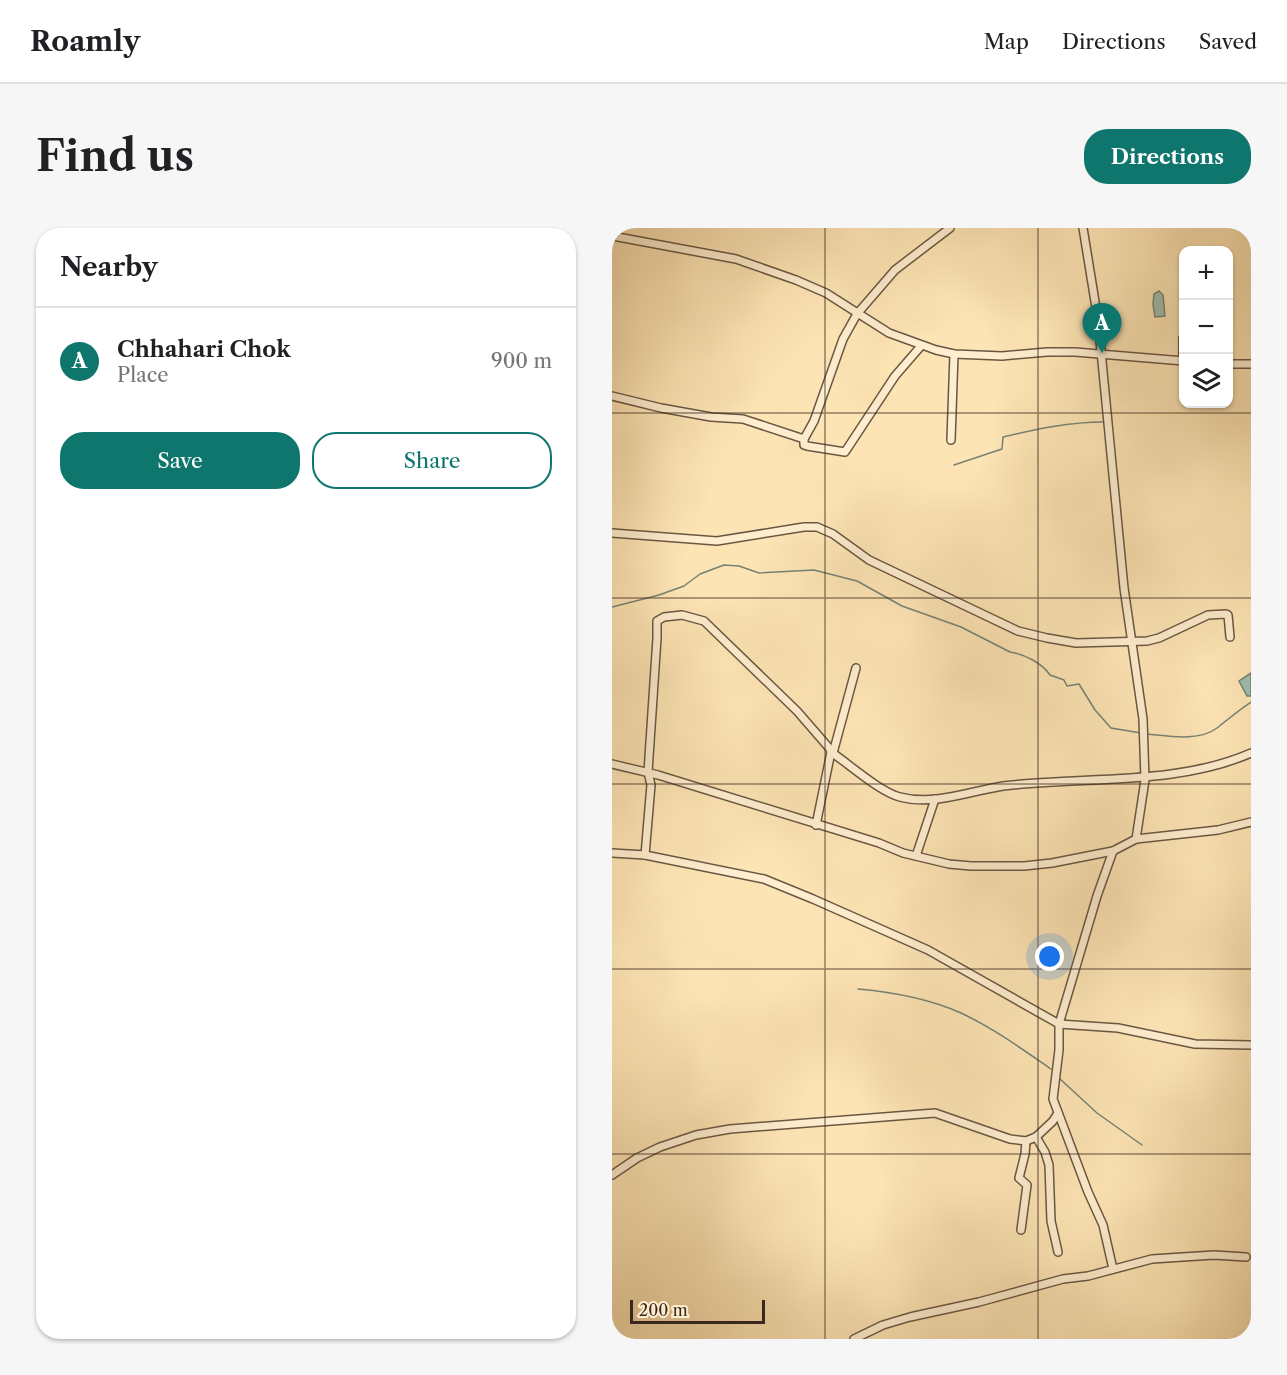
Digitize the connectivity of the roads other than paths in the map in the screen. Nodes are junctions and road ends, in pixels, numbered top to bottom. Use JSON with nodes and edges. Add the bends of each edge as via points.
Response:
{"nodes":[{"id":1,"x":950,"y":228,"type":"edge"},
{"id":2,"x":1083,"y":228,"type":"edge"},
{"id":3,"x":612,"y":236,"type":"edge"},
{"id":4,"x":857,"y":314,"type":"junction"},
{"id":5,"x":921,"y":346,"type":"junction"},
{"id":6,"x":954,"y":354,"type":"junction"},
{"id":7,"x":1102,"y":354,"type":"junction"},
{"id":8,"x":1179,"y":361,"type":"edge"},
{"id":9,"x":1233,"y":364,"type":"edge"},
{"id":10,"x":1251,"y":364,"type":"edge"},
{"id":11,"x":612,"y":396,"type":"edge"},
{"id":12,"x":804,"y":439,"type":"junction"},
{"id":13,"x":951,"y":440,"type":"dead end"},
{"id":14,"x":612,"y":533,"type":"edge"},
{"id":15,"x":1230,"y":637,"type":"dead end"},
{"id":16,"x":1132,"y":643,"type":"junction"},
{"id":17,"x":856,"y":668,"type":"dead end"},
{"id":18,"x":832,"y":752,"type":"junction"},
{"id":19,"x":1251,"y":753,"type":"edge"},
{"id":20,"x":612,"y":764,"type":"edge"},
{"id":21,"x":648,"y":772,"type":"junction"},
{"id":22,"x":1145,"y":775,"type":"junction"},
{"id":23,"x":935,"y":799,"type":"junction"},
{"id":24,"x":1251,"y":822,"type":"edge"},
{"id":25,"x":816,"y":825,"type":"junction"},
{"id":26,"x":1136,"y":839,"type":"junction"},
{"id":27,"x":1113,"y":851,"type":"junction"},
{"id":28,"x":612,"y":853,"type":"edge"},
{"id":29,"x":645,"y":855,"type":"junction"},
{"id":30,"x":916,"y":856,"type":"junction"},
{"id":31,"x":1059,"y":1024,"type":"junction"},
{"id":32,"x":1251,"y":1046,"type":"edge"},
{"id":33,"x":1058,"y":1113,"type":"junction"},
{"id":34,"x":1036,"y":1137,"type":"junction"},
{"id":35,"x":1026,"y":1141,"type":"junction"},
{"id":36,"x":612,"y":1175,"type":"edge"},
{"id":37,"x":1021,"y":1230,"type":"dead end"},
{"id":38,"x":1058,"y":1252,"type":"dead end"},
{"id":39,"x":1246,"y":1257,"type":"dead end"},
{"id":40,"x":1113,"y":1269,"type":"junction"},
{"id":41,"x":854,"y":1339,"type":"edge"}],
"edges":[{"from":1,"to":4,"type":"street","via":[[895,270]]},
{"from":2,"to":7,"type":"street"},
{"from":3,"to":4,"type":"street","via":[[736,259],[826,293]]},
{"from":4,"to":5,"type":"street"},
{"from":4,"to":12,"type":"street","via":[[843,339]]},
{"from":5,"to":6,"type":"street"},
{"from":5,"to":12,"type":"street","via":[[895,376],[845,452],[807,446]]},
{"from":6,"to":7,"type":"street"},
{"from":6,"to":13,"type":"street"},
{"from":7,"to":8,"type":"street"},
{"from":7,"to":16,"type":"street"},
{"from":9,"to":10,"type":"street"},
{"from":11,"to":12,"type":"street","via":[[711,417],[742,419]]},
{"from":14,"to":16,"type":"street","via":[[717,541],[817,527],[869,560],[1018,631],[1076,644]]},
{"from":15,"to":16,"type":"street","via":[[1228,615],[1208,615],[1156,639]]},
{"from":16,"to":22,"type":"street","via":[[1143,719]]},
{"from":17,"to":18,"type":"street"},
{"from":18,"to":21,"type":"street","via":[[797,711],[704,621],[682,615],[657,621]]},
{"from":18,"to":23,"type":"street","via":[[889,793]]},
{"from":18,"to":25,"type":"street"},
{"from":19,"to":22,"type":"street","via":[[1207,768]]},
{"from":20,"to":21,"type":"street"},
{"from":21,"to":25,"type":"street"},
{"from":21,"to":29,"type":"street","via":[[651,785]]},
{"from":22,"to":23,"type":"street","via":[[1003,786]]},
{"from":22,"to":26,"type":"street"},
{"from":23,"to":30,"type":"street"},
{"from":24,"to":26,"type":"street","via":[[1218,830]]},
{"from":25,"to":30,"type":"street"},
{"from":26,"to":27,"type":"street"},
{"from":27,"to":30,"type":"street","via":[[1024,866],[950,864]]},
{"from":27,"to":31,"type":"street"},
{"from":28,"to":29,"type":"street"},
{"from":29,"to":31,"type":"street","via":[[754,876],[813,899],[928,950]]},
{"from":31,"to":32,"type":"street","via":[[1118,1028],[1195,1044]]},
{"from":31,"to":33,"type":"street","via":[[1053,1099]]},
{"from":33,"to":34,"type":"street"},
{"from":33,"to":40,"type":"street","via":[[1103,1225]]},
{"from":34,"to":35,"type":"street"},
{"from":34,"to":38,"type":"street","via":[[1049,1164],[1051,1221]]},
{"from":35,"to":36,"type":"street","via":[[935,1113],[896,1115],[696,1135],[660,1147]]},
{"from":35,"to":37,"type":"street","via":[[1019,1178],[1027,1185]]},
{"from":39,"to":40,"type":"street","via":[[1152,1259]]},
{"from":40,"to":41,"type":"street","via":[[910,1317]]}]}
